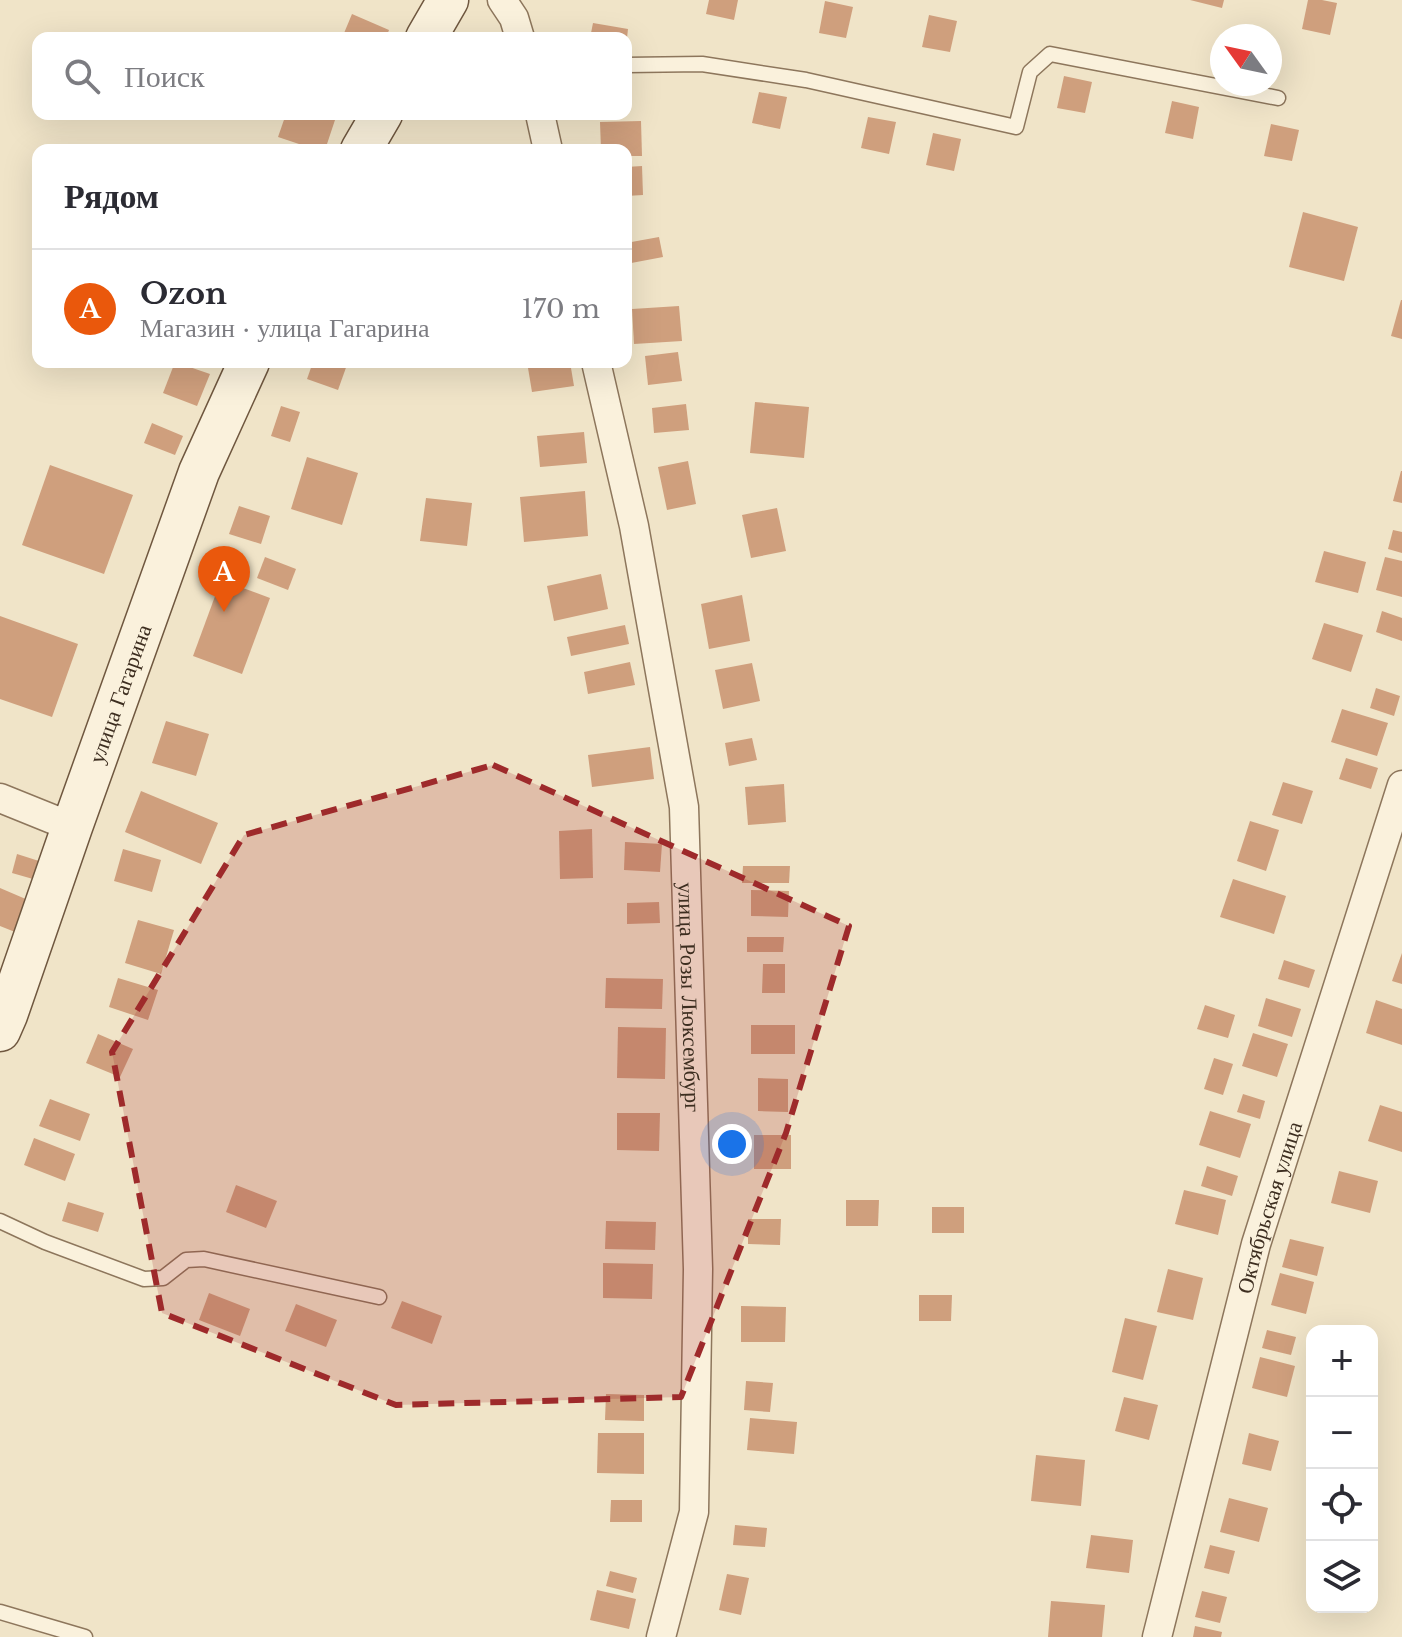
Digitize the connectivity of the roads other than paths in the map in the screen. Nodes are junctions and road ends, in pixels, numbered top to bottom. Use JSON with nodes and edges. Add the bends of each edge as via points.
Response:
{"nodes":[{"id":1,"x":448,"y":0,"type":"edge"},
{"id":2,"x":502,"y":0,"type":"edge"},
{"id":3,"x":429,"y":32,"type":"edge"},
{"id":4,"x":518,"y":32,"type":"edge"},
{"id":5,"x":632,"y":65,"type":"edge"},
{"id":6,"x":1278,"y":98,"type":"dead end"},
{"id":7,"x":378,"y":120,"type":"edge"},
{"id":8,"x":541,"y":120,"type":"edge"},
{"id":9,"x":364,"y":144,"type":"edge"},
{"id":10,"x":547,"y":144,"type":"edge"},
{"id":11,"x":246,"y":368,"type":"edge"},
{"id":12,"x":597,"y":368,"type":"edge"},
{"id":13,"x":1402,"y":785,"type":"edge"},
{"id":14,"x":0,"y":798,"type":"edge"},
{"id":15,"x":72,"y":827,"type":"junction"},
{"id":16,"x":0,"y":1031,"type":"edge"},
{"id":17,"x":0,"y":1221,"type":"edge"},
{"id":18,"x":379,"y":1297,"type":"dead end"},
{"id":19,"x":0,"y":1612,"type":"edge"},
{"id":20,"x":85,"y":1637,"type":"edge"},
{"id":21,"x":661,"y":1637,"type":"edge"},
{"id":22,"x":1157,"y":1637,"type":"edge"}],
"edges":[{"from":1,"to":3,"type":"main road"},
{"from":2,"to":4,"type":"street"},
{"from":5,"to":6,"type":"lane","via":[[702,64],[791,78],[1016,127],[1030,72],[1050,54]]},
{"from":7,"to":9,"type":"main road"},
{"from":8,"to":10,"type":"street"},
{"from":11,"to":15,"type":"main road","name":"улица Гагарина","via":[[199,472]]},
{"from":12,"to":21,"type":"street","name":"улица Розы Люксембург","via":[[634,526],[684,807],[698,1269],[694,1512]]},
{"from":13,"to":22,"type":"street","name":"Октябрьская улица","via":[[1256,1244]]},
{"from":14,"to":15,"type":"street"},
{"from":15,"to":16,"type":"main road","name":"улица Гагарина"},
{"from":17,"to":18,"type":"lane","via":[[144,1279],[163,1278],[186,1260],[204,1259]]},
{"from":19,"to":20,"type":"lane"}]}
